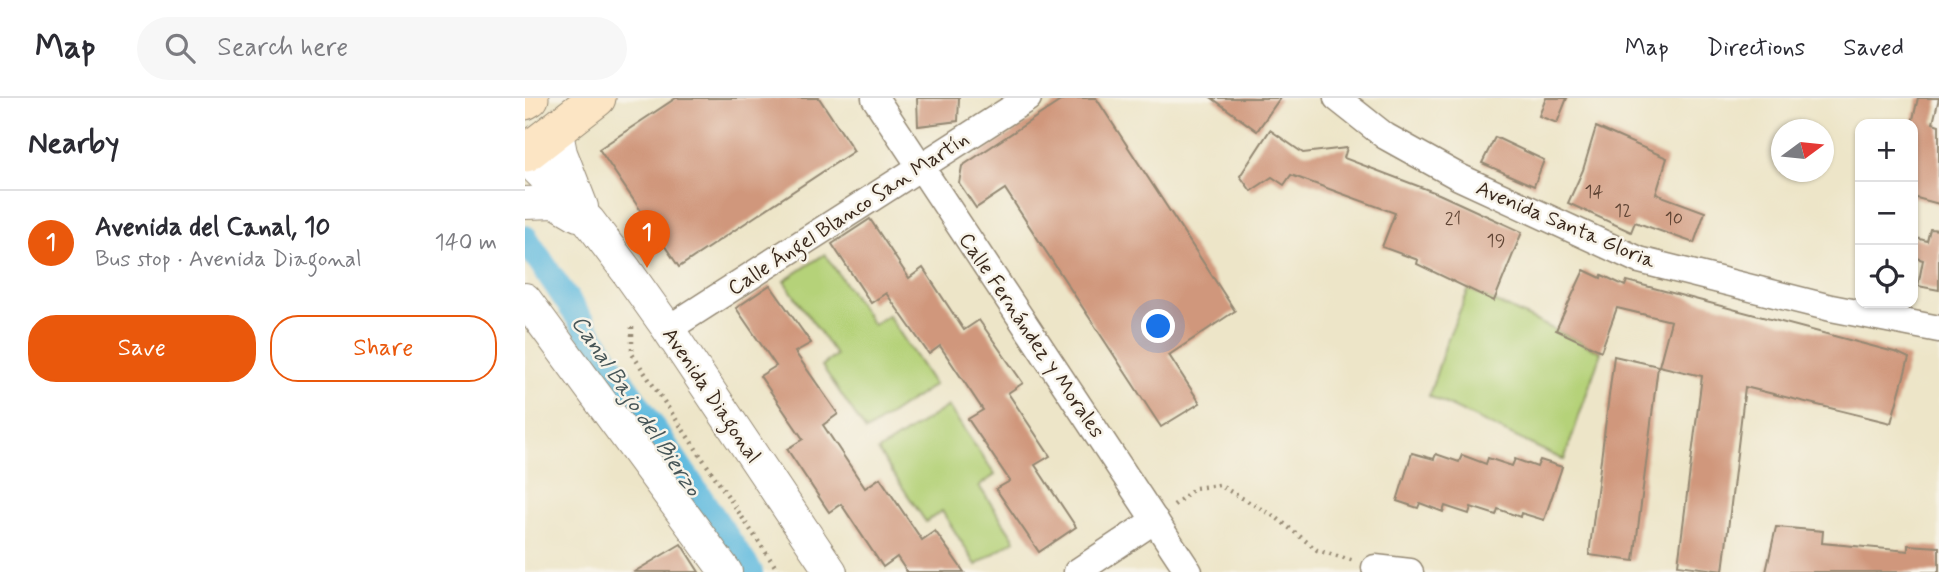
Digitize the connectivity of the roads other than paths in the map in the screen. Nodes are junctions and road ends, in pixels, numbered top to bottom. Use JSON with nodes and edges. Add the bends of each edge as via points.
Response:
{"nodes":[{"id":1,"x":530,"y":98,"type":"edge"},
{"id":2,"x":597,"y":98,"type":"edge"},
{"id":3,"x":875,"y":98,"type":"edge"},
{"id":4,"x":1028,"y":98,"type":"edge"},
{"id":5,"x":1338,"y":98,"type":"edge"},
{"id":6,"x":525,"y":101,"type":"edge"},
{"id":7,"x":556,"y":128,"type":"junction"},
{"id":8,"x":526,"y":160,"type":"edge"},
{"id":9,"x":920,"y":166,"type":"junction"},
{"id":10,"x":525,"y":202,"type":"edge"},
{"id":11,"x":589,"y":221,"type":"junction"},
{"id":12,"x":525,"y":299,"type":"edge"},
{"id":13,"x":669,"y":329,"type":"junction"},
{"id":14,"x":1939,"y":329,"type":"edge"},
{"id":15,"x":1155,"y":520,"type":"junction"},
{"id":16,"x":1375,"y":568,"type":"road end"},
{"id":17,"x":726,"y":572,"type":"edge"},
{"id":18,"x":831,"y":572,"type":"edge"},
{"id":19,"x":1077,"y":572,"type":"edge"},
{"id":20,"x":1189,"y":572,"type":"edge"},
{"id":21,"x":1409,"y":572,"type":"edge"}],
"edges":[{"from":1,"to":6,"type":"main road"},
{"from":2,"to":7,"type":"main road"},
{"from":3,"to":9,"type":"street","name":"Calle Fernández y Morales"},
{"from":4,"to":9,"type":"street","name":"Calle Ángel Blanco San Martín"},
{"from":5,"to":14,"type":"street","name":"Avenida Santa Gloria","via":[[1385,136],[1459,177],[1639,260]]},
{"from":7,"to":8,"type":"main road"},
{"from":7,"to":11,"type":"street","name":"Avenida Diagonal","via":[[561,153]]},
{"from":8,"to":11,"type":"street","name":"Avenida Diagonal"},
{"from":9,"to":13,"type":"street","name":"Calle Ángel Blanco San Martín"},
{"from":9,"to":15,"type":"street","name":"Calle Fernández y Morales"},
{"from":10,"to":11,"type":"street","name":"Avenida Diagonal","via":[[556,202]]},
{"from":11,"to":13,"type":"street","name":"Avenida Diagonal"},
{"from":12,"to":17,"type":"street"},
{"from":13,"to":18,"type":"street","name":"Avenida Diagonal"},
{"from":15,"to":19,"type":"street"},
{"from":15,"to":20,"type":"street","name":"Calle Fernández y Morales"},
{"from":16,"to":21,"type":"street"}]}
